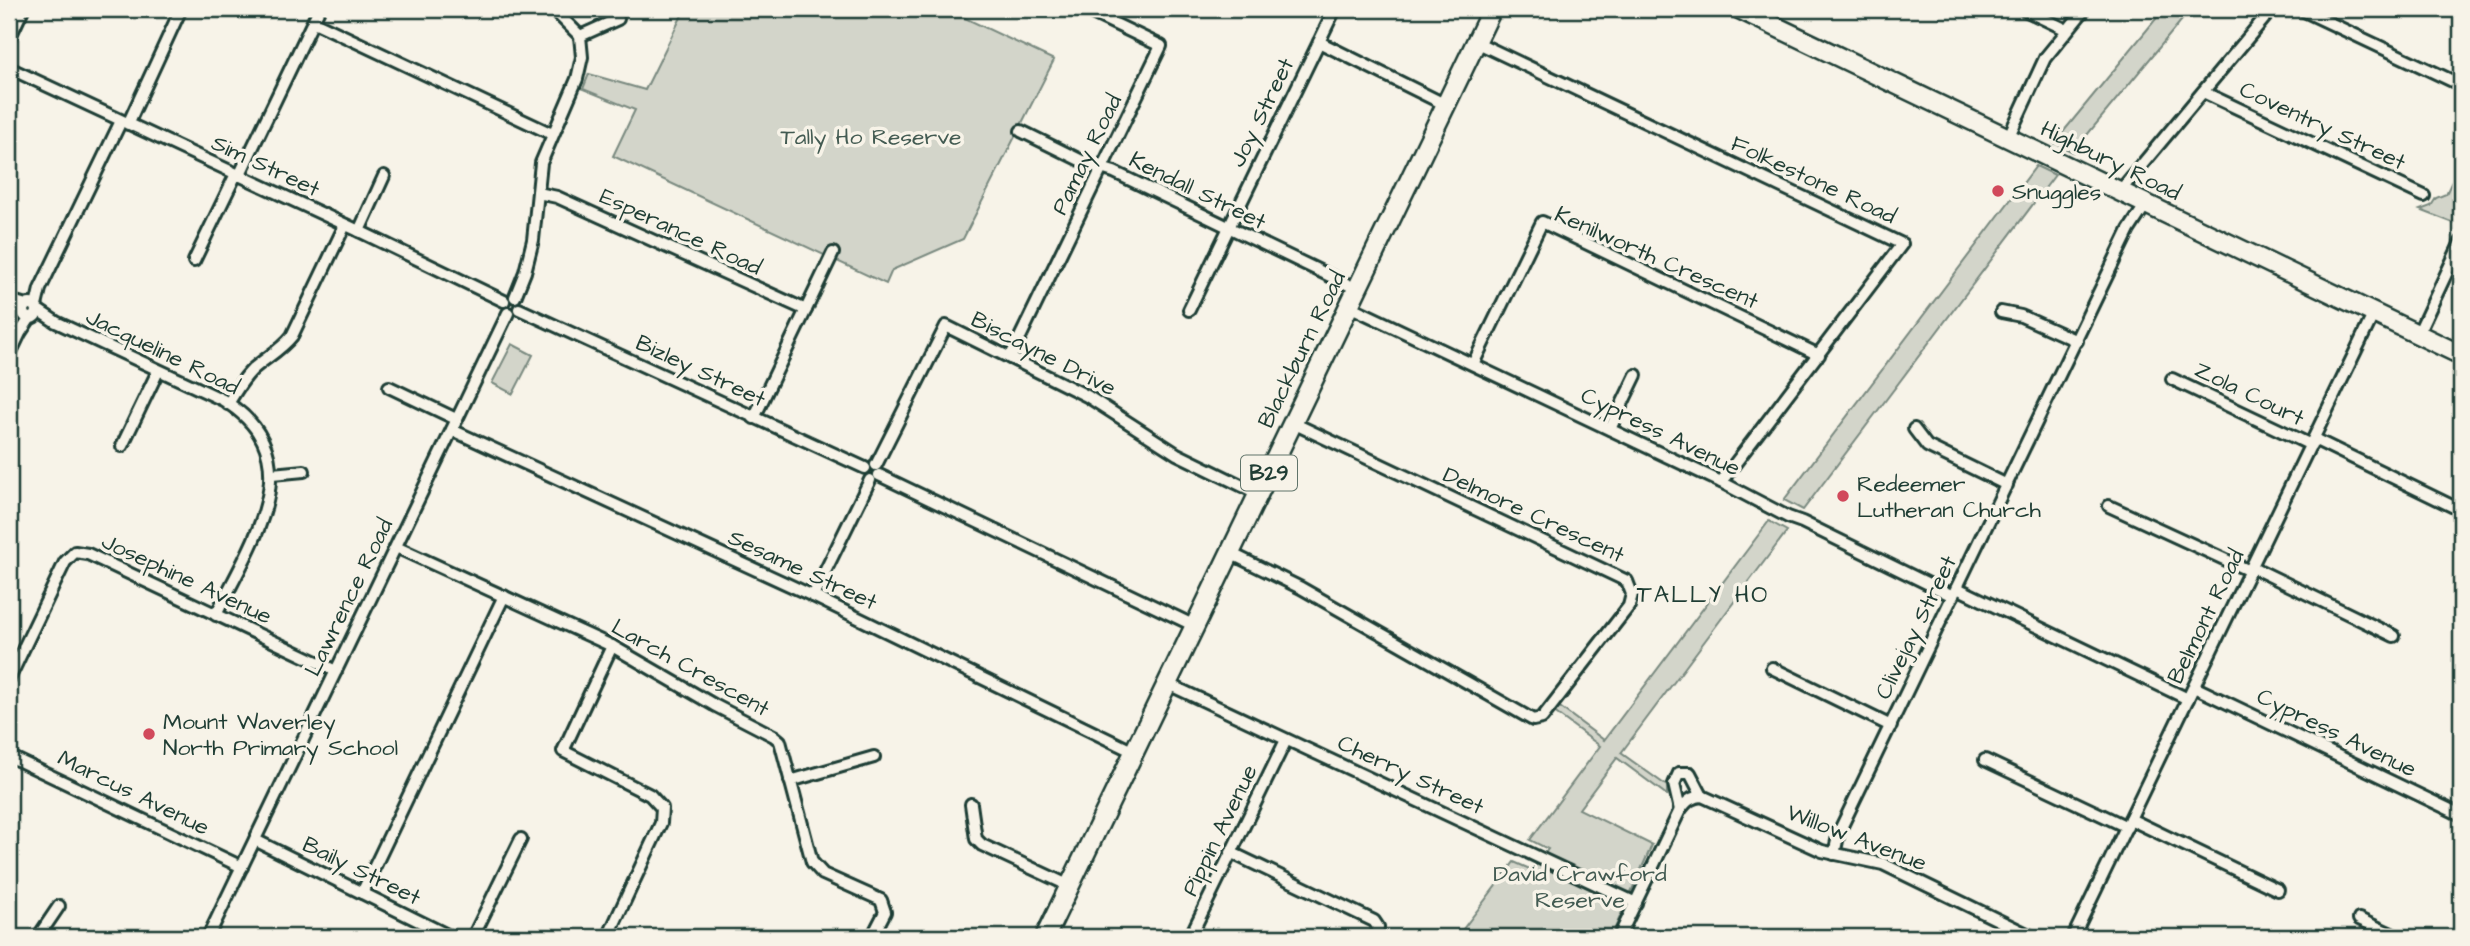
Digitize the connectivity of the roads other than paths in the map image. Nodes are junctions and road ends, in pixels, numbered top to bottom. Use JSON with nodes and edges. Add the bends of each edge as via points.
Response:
{"nodes":[{"id":1,"x":23,"y":9,"type":"edge"},
{"id":2,"x":181,"y":9,"type":"edge"},
{"id":3,"x":320,"y":9,"type":"edge"},
{"id":4,"x":553,"y":9,"type":"edge"},
{"id":5,"x":1084,"y":9,"type":"edge"},
{"id":6,"x":1335,"y":9,"type":"edge"},
{"id":7,"x":1492,"y":9,"type":"edge"},
{"id":8,"x":1739,"y":9,"type":"edge"},
{"id":9,"x":2024,"y":9,"type":"edge"},
{"id":10,"x":2085,"y":9,"type":"edge"},
{"id":11,"x":2272,"y":9,"type":"edge"},
{"id":12,"x":2300,"y":9,"type":"edge"},
{"id":13,"x":1767,"y":15,"type":"edge"},
{"id":14,"x":618,"y":19,"type":"dead end"},
{"id":15,"x":314,"y":22,"type":"junction"},
{"id":16,"x":2067,"y":30,"type":"junction"},
{"id":17,"x":580,"y":36,"type":"junction"},
{"id":18,"x":9,"y":39,"type":"edge"},
{"id":19,"x":1319,"y":42,"type":"junction"},
{"id":20,"x":1476,"y":42,"type":"junction"},
{"id":21,"x":9,"y":68,"type":"edge"},
{"id":22,"x":2461,"y":85,"type":"edge"},
{"id":23,"x":2203,"y":92,"type":"junction"},
{"id":24,"x":1446,"y":105,"type":"junction"},
{"id":25,"x":124,"y":122,"type":"junction"},
{"id":26,"x":1021,"y":131,"type":"dead end"},
{"id":27,"x":552,"y":134,"type":"junction"},
{"id":28,"x":2008,"y":138,"type":"junction"},
{"id":29,"x":1102,"y":169,"type":"junction"},
{"id":30,"x":237,"y":175,"type":"junction"},
{"id":31,"x":384,"y":176,"type":"dead end"},
{"id":32,"x":2120,"y":191,"type":"junction"},
{"id":33,"x":538,"y":193,"type":"junction"},
{"id":34,"x":2424,"y":196,"type":"dead end"},
{"id":35,"x":2143,"y":202,"type":"junction"},
{"id":36,"x":345,"y":225,"type":"junction"},
{"id":37,"x":1228,"y":227,"type":"junction"},
{"id":38,"x":359,"y":231,"type":"junction"},
{"id":39,"x":2461,"y":242,"type":"edge"},
{"id":40,"x":833,"y":253,"type":"dead end"},
{"id":41,"x":194,"y":261,"type":"dead end"},
{"id":42,"x":1353,"y":298,"type":"junction"},
{"id":43,"x":9,"y":300,"type":"edge"},
{"id":44,"x":509,"y":304,"type":"junction"},
{"id":45,"x":30,"y":310,"type":"junction"},
{"id":46,"x":806,"y":310,"type":"junction"},
{"id":47,"x":1189,"y":310,"type":"dead end"},
{"id":48,"x":2001,"y":312,"type":"dead end"},
{"id":49,"x":2374,"y":313,"type":"junction"},
{"id":50,"x":2418,"y":334,"type":"junction"},
{"id":51,"x":2077,"y":341,"type":"junction"},
{"id":52,"x":1819,"y":355,"type":"junction"},
{"id":53,"x":2461,"y":355,"type":"edge"},
{"id":54,"x":9,"y":356,"type":"edge"},
{"id":55,"x":1010,"y":358,"type":"junction"},
{"id":56,"x":1473,"y":364,"type":"junction"},
{"id":57,"x":158,"y":371,"type":"junction"},
{"id":58,"x":1636,"y":375,"type":"dead end"},
{"id":59,"x":2172,"y":379,"type":"dead end"},
{"id":60,"x":389,"y":387,"type":"dead end"},
{"id":61,"x":228,"y":404,"type":"junction"},
{"id":62,"x":754,"y":418,"type":"junction"},
{"id":63,"x":1293,"y":423,"type":"junction"},
{"id":64,"x":454,"y":424,"type":"junction"},
{"id":65,"x":1610,"y":429,"type":"junction"},
{"id":66,"x":1914,"y":429,"type":"dead end"},
{"id":67,"x":2312,"y":442,"type":"junction"},
{"id":68,"x":122,"y":446,"type":"dead end"},
{"id":69,"x":304,"y":471,"type":"dead end"},
{"id":70,"x":873,"y":472,"type":"junction"},
{"id":71,"x":272,"y":474,"type":"junction"},
{"id":72,"x":1721,"y":482,"type":"junction"},
{"id":73,"x":2007,"y":485,"type":"junction"},
{"id":74,"x":1259,"y":494,"type":"junction"},
{"id":75,"x":2109,"y":506,"type":"dead end"},
{"id":76,"x":2456,"y":508,"type":"dead end"},
{"id":77,"x":396,"y":547,"type":"junction"},
{"id":78,"x":1230,"y":553,"type":"junction"},
{"id":79,"x":2251,"y":569,"type":"junction"},
{"id":80,"x":1955,"y":592,"type":"junction"},
{"id":81,"x":504,"y":596,"type":"junction"},
{"id":82,"x":813,"y":596,"type":"junction"},
{"id":83,"x":216,"y":615,"type":"junction"},
{"id":84,"x":1195,"y":626,"type":"junction"},
{"id":85,"x":2394,"y":636,"type":"dead end"},
{"id":86,"x":612,"y":646,"type":"junction"},
{"id":87,"x":1772,"y":667,"type":"dead end"},
{"id":88,"x":336,"y":671,"type":"junction"},
{"id":89,"x":9,"y":679,"type":"edge"},
{"id":90,"x":1168,"y":684,"type":"junction"},
{"id":91,"x":2194,"y":687,"type":"junction"},
{"id":92,"x":2188,"y":699,"type":"junction"},
{"id":93,"x":1891,"y":726,"type":"junction"},
{"id":94,"x":1286,"y":740,"type":"junction"},
{"id":95,"x":1134,"y":752,"type":"junction"},
{"id":96,"x":9,"y":755,"type":"edge"},
{"id":97,"x":874,"y":757,"type":"dead end"},
{"id":98,"x":1985,"y":760,"type":"dead end"},
{"id":99,"x":790,"y":781,"type":"junction"},
{"id":100,"x":1702,"y":796,"type":"junction"},
{"id":101,"x":971,"y":804,"type":"dead end"},
{"id":102,"x":1680,"y":810,"type":"junction"},
{"id":103,"x":2461,"y":816,"type":"edge"},
{"id":104,"x":2129,"y":823,"type":"junction"},
{"id":105,"x":521,"y":839,"type":"dead end"},
{"id":106,"x":255,"y":840,"type":"junction"},
{"id":107,"x":1232,"y":853,"type":"junction"},
{"id":108,"x":1833,"y":854,"type":"junction"},
{"id":109,"x":242,"y":867,"type":"junction"},
{"id":110,"x":1070,"y":886,"type":"junction"},
{"id":111,"x":2278,"y":890,"type":"dead end"},
{"id":112,"x":362,"y":894,"type":"junction"},
{"id":113,"x":1636,"y":903,"type":"junction"},
{"id":114,"x":60,"y":906,"type":"dead end"},
{"id":115,"x":2359,"y":919,"type":"dead end"},
{"id":116,"x":2005,"y":924,"type":"junction"},
{"id":117,"x":37,"y":937,"type":"edge"},
{"id":118,"x":208,"y":937,"type":"edge"},
{"id":119,"x":451,"y":937,"type":"edge"},
{"id":120,"x":473,"y":937,"type":"edge"},
{"id":121,"x":608,"y":937,"type":"edge"},
{"id":122,"x":872,"y":937,"type":"edge"},
{"id":123,"x":1045,"y":937,"type":"edge"},
{"id":124,"x":1190,"y":937,"type":"edge"},
{"id":125,"x":1376,"y":937,"type":"edge"},
{"id":126,"x":1619,"y":937,"type":"edge"},
{"id":127,"x":1998,"y":937,"type":"edge"},
{"id":128,"x":2034,"y":937,"type":"edge"},
{"id":129,"x":2073,"y":937,"type":"edge"},
{"id":130,"x":2398,"y":937,"type":"edge"}],
"edges":[{"from":1,"to":18,"type":"street"},
{"from":2,"to":25,"type":"street"},
{"from":3,"to":15,"type":"street"},
{"from":4,"to":17,"type":"street"},
{"from":5,"to":29,"type":"street","name":"Pamay Road","via":[[1161,46]]},
{"from":6,"to":19,"type":"street","name":"Joy Street"},
{"from":7,"to":20,"type":"main road","name":"Blackburn Road","number":"B29"},
{"from":8,"to":13,"type":"main road","name":"Highbury Road"},
{"from":9,"to":16,"type":"street"},
{"from":10,"to":16,"type":"street"},
{"from":11,"to":23,"type":"street"},
{"from":12,"to":22,"type":"street"},
{"from":13,"to":28,"type":"main road","name":"Highbury Road"},
{"from":14,"to":17,"type":"street"},
{"from":15,"to":27,"type":"street"},
{"from":15,"to":30,"type":"street"},
{"from":16,"to":28,"type":"street","via":[[2042,65]]},
{"from":17,"to":27,"type":"street","name":"Lawrence Road","via":[[577,79]]},
{"from":19,"to":24,"type":"street"},
{"from":19,"to":37,"type":"street","name":"Joy Street"},
{"from":20,"to":24,"type":"main road","name":"Blackburn Road","number":"B29"},
{"from":20,"to":52,"type":"street","name":"Folkestone Road","via":[[1902,244]]},
{"from":21,"to":25,"type":"street","name":"Sim Street"},
{"from":23,"to":32,"type":"street"},
{"from":23,"to":34,"type":"street","name":"Coventry Street"},
{"from":24,"to":42,"type":"main road","name":"Blackburn Road","number":"B29"},
{"from":25,"to":30,"type":"street","name":"Sim Street"},
{"from":25,"to":45,"type":"street"},
{"from":26,"to":29,"type":"street","name":"Kendall Street"},
{"from":27,"to":33,"type":"street","name":"Lawrence Road","via":[[541,163]]},
{"from":28,"to":32,"type":"main road","name":"Highbury Road"},
{"from":29,"to":37,"type":"street","name":"Kendall Street"},
{"from":29,"to":55,"type":"street","name":"Pamay Road"},
{"from":30,"to":36,"type":"street","name":"Sim Street"},
{"from":30,"to":41,"type":"street"},
{"from":31,"to":38,"type":"street"},
{"from":32,"to":35,"type":"main road","name":"Highbury Road"},
{"from":33,"to":44,"type":"street","name":"Lawrence Road","via":[[525,272]]},
{"from":33,"to":46,"type":"street","name":"Esperance Road","via":[[557,197]]},
{"from":35,"to":49,"type":"main road","name":"Highbury Road"},
{"from":35,"to":51,"type":"street","name":"Clivejay Street"},
{"from":36,"to":38,"type":"street","name":"Sim Street"},
{"from":36,"to":61,"type":"street","via":[[292,336],[252,370]]},
{"from":37,"to":42,"type":"street","name":"Kendall Street"},
{"from":37,"to":47,"type":"street","name":"Joy Street"},
{"from":38,"to":44,"type":"street","name":"Sim Street"},
{"from":39,"to":50,"type":"street"},
{"from":40,"to":46,"type":"street"},
{"from":42,"to":56,"type":"street","name":"Cypress Avenue"},
{"from":42,"to":63,"type":"main road","name":"Blackburn Road","number":"B29"},
{"from":43,"to":45,"type":"street","name":"Jacqueline Road"},
{"from":44,"to":62,"type":"street","name":"Bizley Street","via":[[520,303],[519,309]]},
{"from":44,"to":64,"type":"street","name":"Lawrence Road"},
{"from":45,"to":54,"type":"street"},
{"from":45,"to":57,"type":"street","name":"Jacqueline Road"},
{"from":46,"to":62,"type":"street"},
{"from":48,"to":51,"type":"street"},
{"from":49,"to":50,"type":"main road","name":"Highbury Road"},
{"from":49,"to":67,"type":"street","name":"Belmont Road"},
{"from":50,"to":53,"type":"main road","name":"Highbury Road"},
{"from":51,"to":73,"type":"street","name":"Clivejay Street"},
{"from":52,"to":56,"type":"street","name":"Kenilworth Crescent","via":[[1542,222]]},
{"from":52,"to":72,"type":"street","name":"Folkestone Road"},
{"from":55,"to":70,"type":"street","name":"Biscayne Drive","via":[[946,326]]},
{"from":55,"to":74,"type":"street","name":"Biscayne Drive","via":[[1087,396],[1177,454]]},
{"from":56,"to":65,"type":"street","name":"Cypress Avenue"},
{"from":57,"to":61,"type":"street","name":"Jacqueline Road"},
{"from":57,"to":68,"type":"street"},
{"from":58,"to":65,"type":"street"},
{"from":59,"to":67,"type":"street","name":"Zola Court"},
{"from":60,"to":64,"type":"street","name":"Sesame Street"},
{"from":61,"to":71,"type":"street","name":"Jacqueline Road","via":[[246,417],[261,438]]},
{"from":62,"to":70,"type":"street","name":"Bizley Street"},
{"from":63,"to":74,"type":"main road","name":"Blackburn Road","number":"B29"},
{"from":63,"to":78,"type":"street","name":"Delmore Crescent","via":[[1627,581],[1632,594],[1629,606],[1542,718],[1533,720],[1301,588]]},
{"from":64,"to":77,"type":"street","name":"Lawrence Road"},
{"from":64,"to":82,"type":"street","name":"Sesame Street"},
{"from":65,"to":72,"type":"street","name":"Cypress Avenue"},
{"from":66,"to":73,"type":"street","via":[[1927,446]]},
{"from":67,"to":76,"type":"street","name":"Zola Court"},
{"from":67,"to":79,"type":"street","name":"Belmont Road"},
{"from":69,"to":71,"type":"street"},
{"from":70,"to":82,"type":"street"},
{"from":70,"to":84,"type":"street","name":"Bizley Street"},
{"from":71,"to":83,"type":"street","name":"Jacqueline Road","via":[[264,516]]},
{"from":72,"to":80,"type":"street","name":"Cypress Avenue"},
{"from":73,"to":80,"type":"street","name":"Clivejay Street"},
{"from":74,"to":78,"type":"main road","name":"Blackburn Road","number":"B29"},
{"from":75,"to":79,"type":"street"},
{"from":77,"to":81,"type":"street","name":"Larch Crescent"},
{"from":77,"to":88,"type":"street","name":"Lawrence Road"},
{"from":78,"to":84,"type":"main road","name":"Blackburn Road","number":"B29"},
{"from":79,"to":85,"type":"street"},
{"from":79,"to":91,"type":"street","name":"Belmont Road"},
{"from":80,"to":92,"type":"street","name":"Cypress Avenue"},
{"from":80,"to":93,"type":"street","name":"Clivejay Street"},
{"from":81,"to":86,"type":"street","name":"Larch Crescent"},
{"from":81,"to":112,"type":"street"},
{"from":82,"to":95,"type":"street","name":"Sesame Street"},
{"from":83,"to":88,"type":"street","name":"Josephine Avenue"},
{"from":83,"to":89,"type":"street","name":"Josephine Avenue","via":[[75,552],[65,562]]},
{"from":84,"to":90,"type":"main road","name":"Blackburn Road","number":"B29"},
{"from":86,"to":99,"type":"street","name":"Larch Crescent","via":[[774,736],[780,741]]},
{"from":86,"to":121,"type":"street","via":[[563,751],[650,795],[662,808],[661,823]]},
{"from":87,"to":93,"type":"street"},
{"from":88,"to":106,"type":"street","name":"Lawrence Road"},
{"from":90,"to":94,"type":"street","name":"Cherry Street"},
{"from":90,"to":95,"type":"main road","name":"Blackburn Road","number":"B29"},
{"from":91,"to":92,"type":"street","name":"Belmont Road"},
{"from":91,"to":103,"type":"street","name":"Cypress Avenue"},
{"from":92,"to":104,"type":"street","name":"Belmont Road"},
{"from":93,"to":108,"type":"street","name":"Clivejay Street","via":[[1839,832]]},
{"from":94,"to":107,"type":"street","name":"Pippin Avenue"},
{"from":94,"to":113,"type":"street","name":"Cherry Street"},
{"from":95,"to":110,"type":"main road","name":"Blackburn Road","number":"B29"},
{"from":96,"to":109,"type":"street","name":"Marcus Avenue"},
{"from":97,"to":99,"type":"street"},
{"from":98,"to":104,"type":"street"},
{"from":99,"to":122,"type":"street","name":"Larch Crescent","via":[[812,862],[823,874],[881,900],[884,912]]},
{"from":100,"to":102,"type":"street","via":[[1687,801]]},
{"from":100,"to":102,"type":"street","via":[[1690,773],[1679,773],[1674,784]]},
{"from":100,"to":108,"type":"street","name":"Willow Avenue"},
{"from":101,"to":110,"type":"street","via":[[976,839],[982,845]]},
{"from":102,"to":113,"type":"street"},
{"from":104,"to":111,"type":"street"},
{"from":104,"to":129,"type":"street","name":"Belmont Road"},
{"from":105,"to":120,"type":"street"},
{"from":106,"to":109,"type":"street","name":"Lawrence Road"},
{"from":106,"to":112,"type":"street","name":"Baily Street"},
{"from":107,"to":124,"type":"street","name":"Pippin Avenue"},
{"from":107,"to":125,"type":"street","via":[[1374,921]]},
{"from":108,"to":116,"type":"street","name":"Willow Avenue","via":[[1883,864]]},
{"from":109,"to":118,"type":"street","name":"Lawrence Road"},
{"from":110,"to":123,"type":"main road","name":"Blackburn Road","number":"B29"},
{"from":112,"to":119,"type":"street","name":"Baily Street"},
{"from":113,"to":126,"type":"street"},
{"from":114,"to":117,"type":"street"},
{"from":115,"to":130,"type":"street"},
{"from":116,"to":127,"type":"street"},
{"from":116,"to":128,"type":"street","name":"Willow Avenue"}]}
